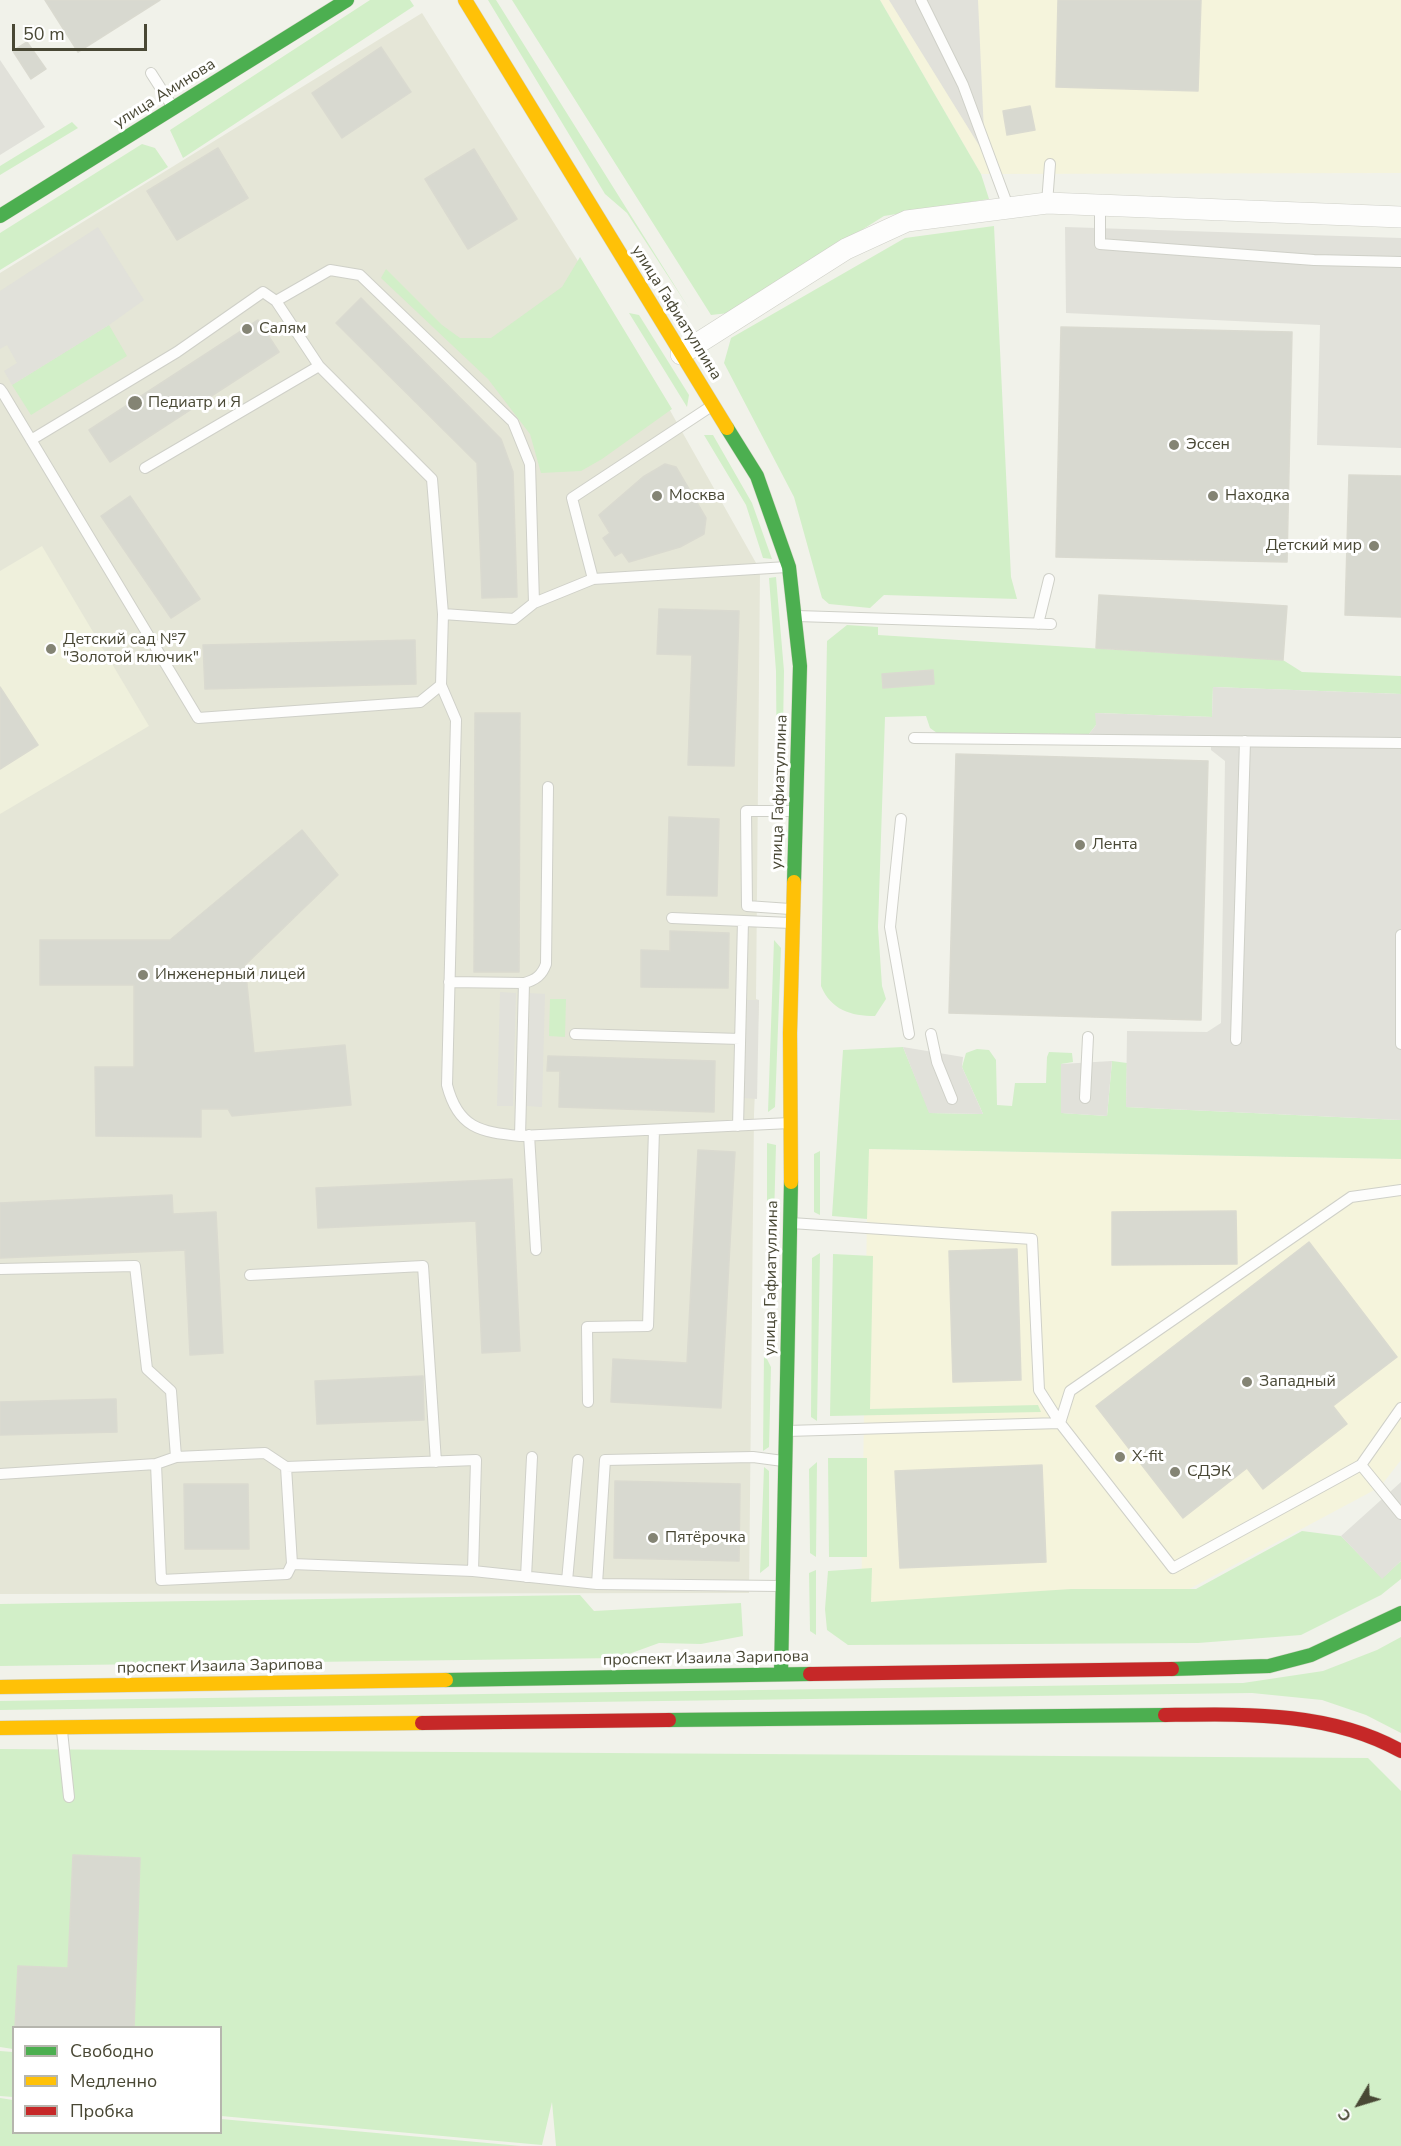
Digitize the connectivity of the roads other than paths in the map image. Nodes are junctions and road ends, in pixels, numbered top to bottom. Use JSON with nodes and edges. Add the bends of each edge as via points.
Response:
{"nodes":[{"id":1,"x":346,"y":0,"type":"edge"},
{"id":2,"x":465,"y":0,"type":"edge"},
{"id":3,"x":921,"y":0,"type":"edge"},
{"id":4,"x":152,"y":73,"type":"dead end"},
{"id":5,"x":173,"y":108,"type":"junction"},
{"id":6,"x":1050,"y":164,"type":"dead end"},
{"id":7,"x":1047,"y":203,"type":"junction"},
{"id":8,"x":1100,"y":205,"type":"junction"},
{"id":9,"x":1009,"y":209,"type":"junction"},
{"id":10,"x":0,"y":216,"type":"edge"},
{"id":11,"x":1401,"y":217,"type":"edge"},
{"id":12,"x":1401,"y":262,"type":"edge"},
{"id":13,"x":276,"y":301,"type":"junction"},
{"id":14,"x":681,"y":354,"type":"junction"},
{"id":15,"x":319,"y":366,"type":"junction"},
{"id":16,"x":0,"y":389,"type":"edge"},
{"id":17,"x":713,"y":405,"type":"junction"},
{"id":18,"x":31,"y":440,"type":"junction"},
{"id":19,"x":145,"y":468,"type":"dead end"},
{"id":20,"x":789,"y":567,"type":"junction"},
{"id":21,"x":593,"y":579,"type":"junction"},
{"id":22,"x":1049,"y":579,"type":"dead end"},
{"id":23,"x":534,"y":603,"type":"junction"},
{"id":24,"x":443,"y":614,"type":"junction"},
{"id":25,"x":794,"y":616,"type":"junction"},
{"id":26,"x":1038,"y":624,"type":"junction"},
{"id":27,"x":1051,"y":624,"type":"dead end"},
{"id":28,"x":441,"y":685,"type":"junction"},
{"id":29,"x":914,"y":738,"type":"dead end"},
{"id":30,"x":1245,"y":741,"type":"junction"},
{"id":31,"x":1401,"y":743,"type":"edge"},
{"id":32,"x":548,"y":787,"type":"dead end"},
{"id":33,"x":796,"y":811,"type":"junction"},
{"id":34,"x":901,"y":819,"type":"dead end"},
{"id":35,"x":793,"y":916,"type":"junction"},
{"id":36,"x":672,"y":918,"type":"dead end"},
{"id":37,"x":743,"y":921,"type":"junction"},
{"id":38,"x":1401,"y":935,"type":"edge"},
{"id":39,"x":450,"y":982,"type":"junction"},
{"id":40,"x":524,"y":983,"type":"junction"},
{"id":41,"x":575,"y":1034,"type":"dead end"},
{"id":42,"x":909,"y":1034,"type":"dead end"},
{"id":43,"x":931,"y":1034,"type":"dead end"},
{"id":44,"x":1088,"y":1037,"type":"dead end"},
{"id":45,"x":740,"y":1039,"type":"junction"},
{"id":46,"x":1236,"y":1040,"type":"dead end"},
{"id":47,"x":1401,"y":1044,"type":"edge"},
{"id":48,"x":1085,"y":1098,"type":"dead end"},
{"id":49,"x":952,"y":1099,"type":"dead end"},
{"id":50,"x":792,"y":1123,"type":"junction"},
{"id":51,"x":738,"y":1126,"type":"junction"},
{"id":52,"x":654,"y":1130,"type":"junction"},
{"id":53,"x":524,"y":1136,"type":"junction"},
{"id":54,"x":1401,"y":1190,"type":"edge"},
{"id":55,"x":790,"y":1223,"type":"junction"},
{"id":56,"x":536,"y":1250,"type":"dead end"},
{"id":57,"x":0,"y":1269,"type":"edge"},
{"id":58,"x":250,"y":1275,"type":"dead end"},
{"id":59,"x":588,"y":1402,"type":"dead end"},
{"id":60,"x":1401,"y":1408,"type":"edge"},
{"id":61,"x":1060,"y":1423,"type":"junction"},
{"id":62,"x":785,"y":1431,"type":"junction"},
{"id":63,"x":176,"y":1457,"type":"junction"},
{"id":64,"x":532,"y":1457,"type":"dead end"},
{"id":65,"x":578,"y":1460,"type":"dead end"},
{"id":66,"x":784,"y":1461,"type":"junction"},
{"id":67,"x":436,"y":1462,"type":"junction"},
{"id":68,"x":156,"y":1464,"type":"junction"},
{"id":69,"x":1361,"y":1465,"type":"junction"},
{"id":70,"x":286,"y":1467,"type":"junction"},
{"id":71,"x":0,"y":1474,"type":"edge"},
{"id":72,"x":1401,"y":1514,"type":"edge"},
{"id":73,"x":292,"y":1564,"type":"junction"},
{"id":74,"x":473,"y":1571,"type":"junction"},
{"id":75,"x":526,"y":1576,"type":"junction"},
{"id":76,"x":567,"y":1581,"type":"junction"},
{"id":77,"x":597,"y":1584,"type":"junction"},
{"id":78,"x":783,"y":1586,"type":"junction"},
{"id":79,"x":1401,"y":1613,"type":"edge"},
{"id":80,"x":781,"y":1674,"type":"junction"},
{"id":81,"x":0,"y":1687,"type":"edge"},
{"id":82,"x":62,"y":1727,"type":"junction"},
{"id":83,"x":0,"y":1728,"type":"edge"},
{"id":84,"x":1401,"y":1751,"type":"edge"},
{"id":85,"x":69,"y":1797,"type":"dead end"}],
"edges":[{"from":1,"to":5,"type":"main road","name":"улица Аминова"},
{"from":2,"to":14,"type":"main road","name":"улица Гафиатуллина"},
{"from":3,"to":9,"type":"lane","via":[[963,85]]},
{"from":4,"to":5,"type":"lane"},
{"from":5,"to":10,"type":"main road","name":"улица Аминова"},
{"from":6,"to":7,"type":"lane"},
{"from":7,"to":8,"type":"street"},
{"from":7,"to":9,"type":"street"},
{"from":8,"to":11,"type":"street"},
{"from":8,"to":12,"type":"lane","via":[[1100,244],[1314,260]]},
{"from":9,"to":14,"type":"street","via":[[907,221],[846,249]]},
{"from":13,"to":15,"type":"lane"},
{"from":13,"to":18,"type":"lane","via":[[263,292],[177,352]]},
{"from":13,"to":23,"type":"lane","via":[[330,270],[360,275],[513,422],[530,464]]},
{"from":14,"to":17,"type":"main road","name":"улица Гафиатуллина"},
{"from":15,"to":19,"type":"lane"},
{"from":15,"to":24,"type":"lane","via":[[432,479]]},
{"from":16,"to":18,"type":"lane"},
{"from":17,"to":20,"type":"main road","name":"улица Гафиатуллина","via":[[757,476]]},
{"from":17,"to":21,"type":"lane","via":[[572,498]]},
{"from":18,"to":28,"type":"lane","via":[[198,718],[420,702]]},
{"from":20,"to":21,"type":"lane"},
{"from":20,"to":25,"type":"main road","name":"улица Гафиатуллина"},
{"from":21,"to":23,"type":"lane"},
{"from":22,"to":26,"type":"lane"},
{"from":23,"to":24,"type":"lane","via":[[514,619]]},
{"from":24,"to":28,"type":"lane"},
{"from":25,"to":26,"type":"lane"},
{"from":25,"to":33,"type":"main road","name":"улица Гафиатуллина","via":[[800,666]]},
{"from":26,"to":27,"type":"lane"},
{"from":28,"to":39,"type":"lane","via":[[456,720]]},
{"from":29,"to":30,"type":"lane"},
{"from":30,"to":31,"type":"lane"},
{"from":30,"to":46,"type":"lane"},
{"from":32,"to":40,"type":"lane","via":[[546,964],[540,976]]},
{"from":33,"to":35,"type":"main road","name":"улица Гафиатуллина"},
{"from":33,"to":35,"type":"lane","via":[[746,811],[747,906]]},
{"from":34,"to":42,"type":"lane","via":[[890,927]]},
{"from":35,"to":37,"type":"lane"},
{"from":35,"to":50,"type":"main road","name":"улица Гафиатуллина"},
{"from":36,"to":37,"type":"lane"},
{"from":37,"to":45,"type":"lane"},
{"from":38,"to":47,"type":"lane"},
{"from":39,"to":40,"type":"lane"},
{"from":39,"to":53,"type":"lane","via":[[447,1085],[451,1101],[466,1121],[478,1129]]},
{"from":40,"to":53,"type":"lane"},
{"from":41,"to":45,"type":"lane"},
{"from":43,"to":49,"type":"lane"},
{"from":44,"to":48,"type":"lane"},
{"from":45,"to":51,"type":"lane"},
{"from":50,"to":51,"type":"lane"},
{"from":50,"to":55,"type":"main road","name":"улица Гафиатуллина"},
{"from":51,"to":52,"type":"lane"},
{"from":52,"to":53,"type":"lane"},
{"from":52,"to":59,"type":"lane","via":[[648,1326],[587,1327]]},
{"from":53,"to":56,"type":"lane"},
{"from":54,"to":61,"type":"lane","via":[[1351,1197],[1305,1226],[1070,1391]]},
{"from":55,"to":61,"type":"lane","via":[[1032,1239],[1039,1390]]},
{"from":55,"to":62,"type":"main road","name":"улица Гафиатуллина"},
{"from":57,"to":63,"type":"lane","via":[[135,1266],[147,1369],[171,1390]]},
{"from":58,"to":67,"type":"lane","via":[[423,1266]]},
{"from":60,"to":69,"type":"lane"},
{"from":61,"to":62,"type":"lane"},
{"from":61,"to":69,"type":"lane","via":[[1173,1568]]},
{"from":62,"to":66,"type":"main road","name":"улица Гафиатуллина"},
{"from":63,"to":68,"type":"lane"},
{"from":63,"to":70,"type":"lane","via":[[266,1453]]},
{"from":64,"to":75,"type":"lane"},
{"from":65,"to":76,"type":"lane"},
{"from":66,"to":77,"type":"lane","via":[[753,1457],[606,1460]]},
{"from":66,"to":78,"type":"main road","name":"улица Гафиатуллина"},
{"from":67,"to":70,"type":"lane"},
{"from":67,"to":74,"type":"lane","via":[[476,1461]]},
{"from":68,"to":71,"type":"lane"},
{"from":68,"to":73,"type":"lane","via":[[162,1580],[287,1574]]},
{"from":69,"to":72,"type":"lane"},
{"from":70,"to":73,"type":"lane"},
{"from":73,"to":74,"type":"lane"},
{"from":74,"to":75,"type":"lane"},
{"from":75,"to":76,"type":"lane"},
{"from":76,"to":77,"type":"lane"},
{"from":77,"to":78,"type":"lane"},
{"from":78,"to":80,"type":"main road","name":"улица Гафиатуллина"},
{"from":79,"to":80,"type":"main road","name":"проспект Изаила Зарипова","via":[[1311,1655],[1269,1666]]},
{"from":80,"to":81,"type":"main road","name":"проспект Изаила Зарипова"},
{"from":82,"to":83,"type":"main road"},
{"from":82,"to":84,"type":"main road","via":[[1221,1714],[1321,1721]]},
{"from":82,"to":85,"type":"lane"}]}
